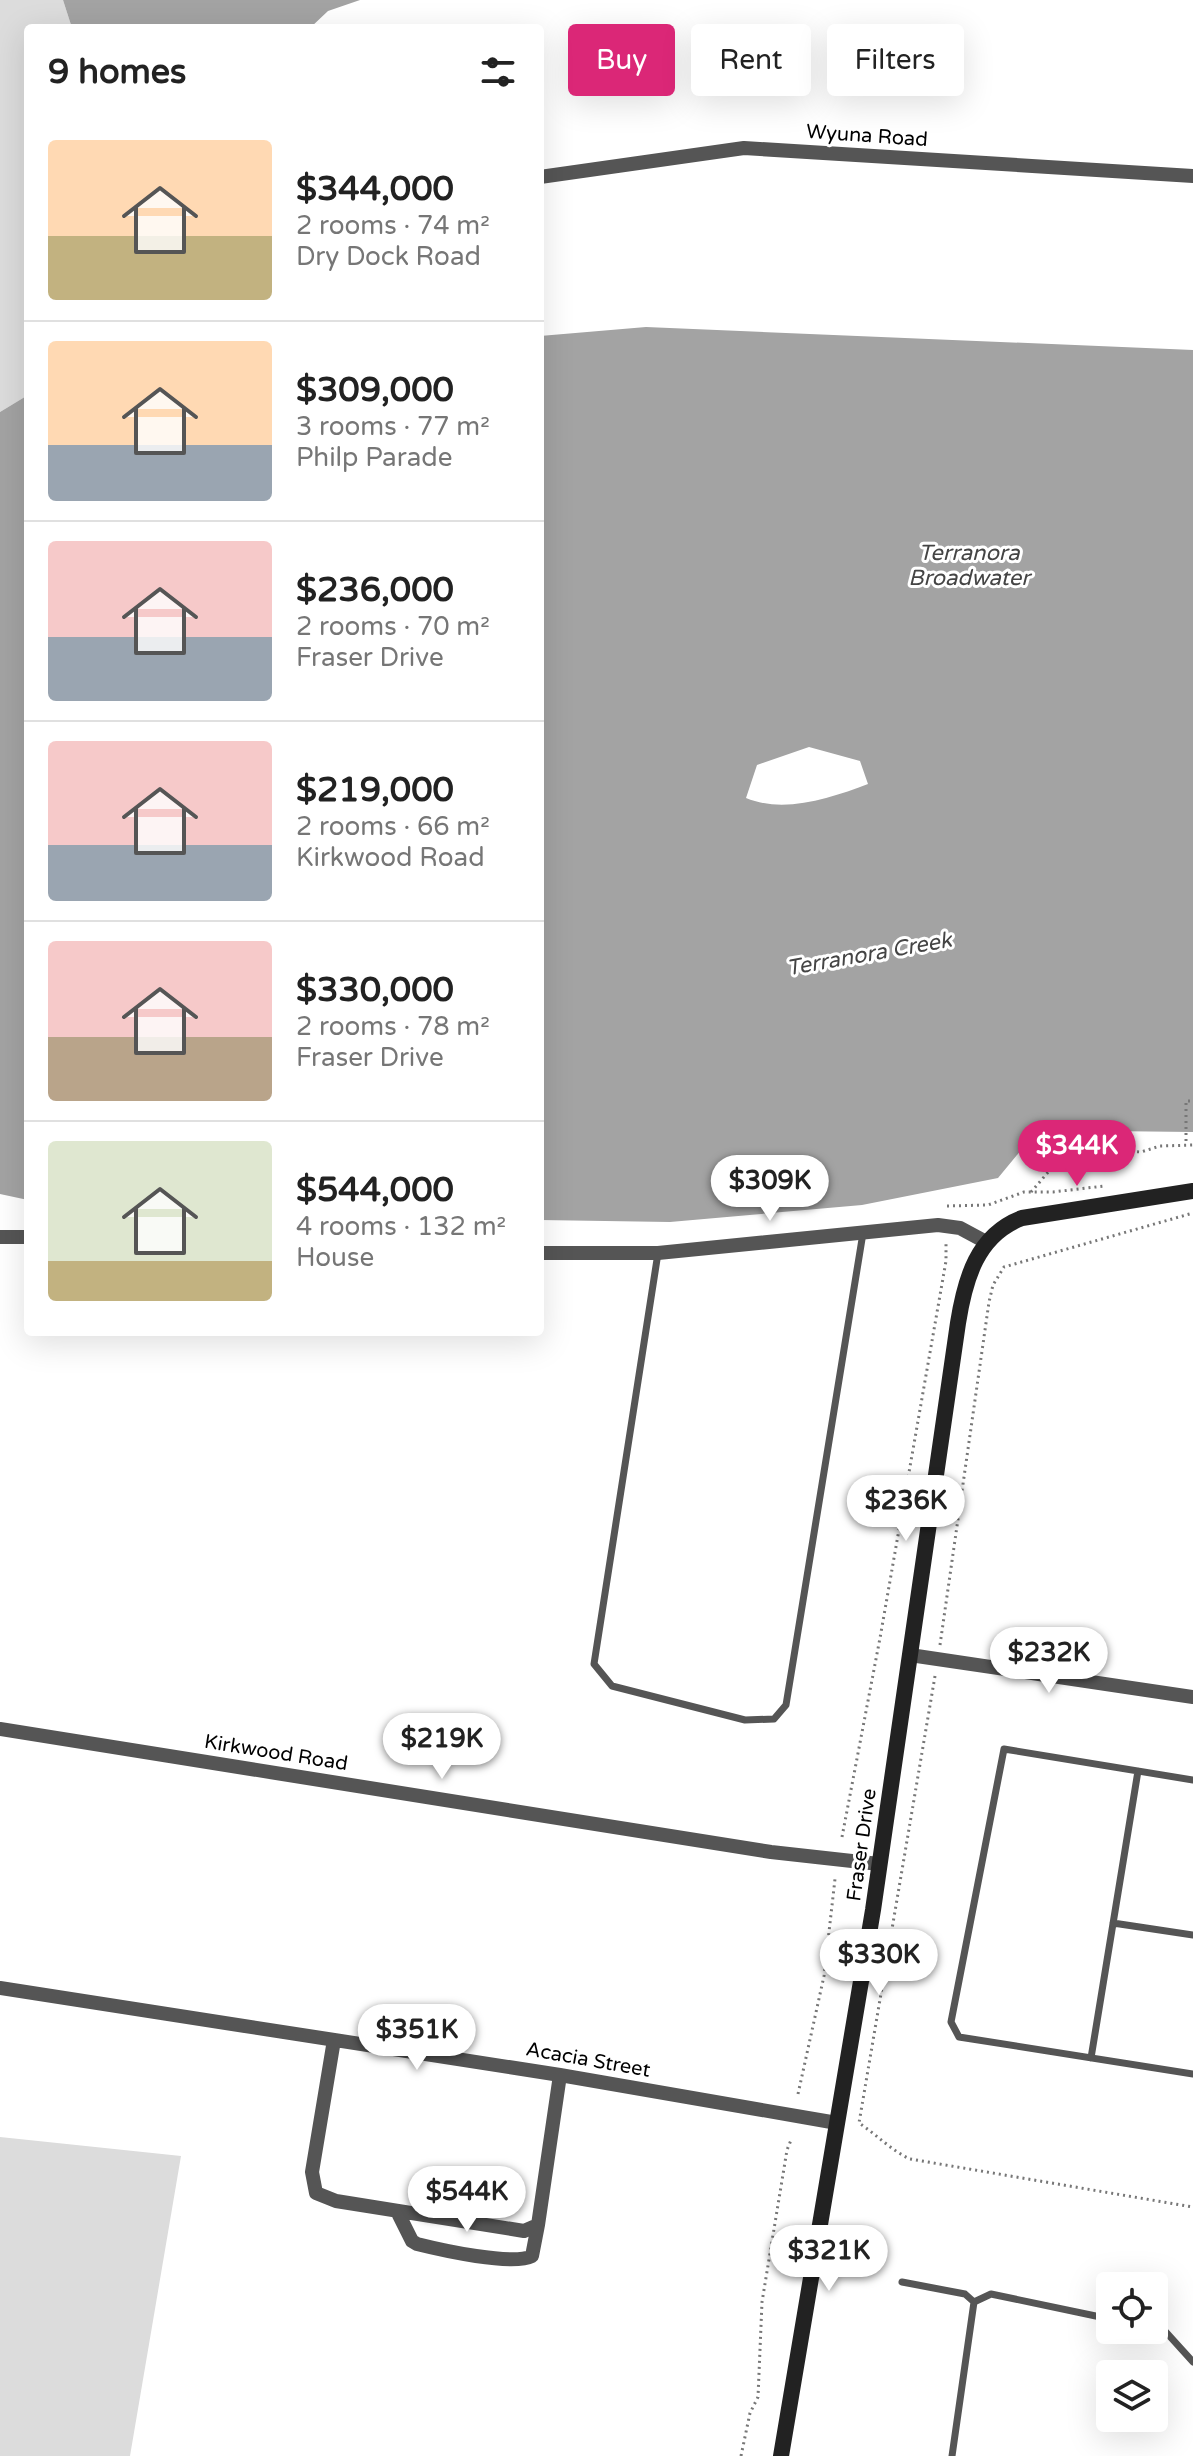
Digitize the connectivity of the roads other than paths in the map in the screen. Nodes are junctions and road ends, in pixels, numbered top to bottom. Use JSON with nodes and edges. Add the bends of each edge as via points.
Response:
{"nodes":[{"id":1,"x":544,"y":176,"type":"edge"},
{"id":2,"x":1193,"y":176,"type":"edge"},
{"id":3,"x":1193,"y":1191,"type":"edge"},
{"id":4,"x":863,"y":1233,"type":"junction"},
{"id":5,"x":0,"y":1237,"type":"edge"},
{"id":6,"x":24,"y":1237,"type":"edge"},
{"id":7,"x":986,"y":1242,"type":"junction"},
{"id":8,"x":544,"y":1253,"type":"edge"},
{"id":9,"x":658,"y":1253,"type":"junction"},
{"id":10,"x":910,"y":1655,"type":"junction"},
{"id":11,"x":1193,"y":1697,"type":"edge"},
{"id":12,"x":0,"y":1729,"type":"edge"},
{"id":13,"x":1138,"y":1771,"type":"junction"},
{"id":14,"x":1193,"y":1780,"type":"edge"},
{"id":15,"x":879,"y":1864,"type":"junction"},
{"id":16,"x":1113,"y":1923,"type":"junction"},
{"id":17,"x":1193,"y":1935,"type":"edge"},
{"id":18,"x":0,"y":1988,"type":"edge"},
{"id":19,"x":334,"y":2040,"type":"junction"},
{"id":20,"x":1091,"y":2058,"type":"junction"},
{"id":21,"x":1193,"y":2074,"type":"edge"},
{"id":22,"x":560,"y":2075,"type":"junction"},
{"id":23,"x":837,"y":2123,"type":"junction"},
{"id":24,"x":397,"y":2211,"type":"junction"},
{"id":25,"x":538,"y":2225,"type":"junction"},
{"id":26,"x":902,"y":2282,"type":"dead end"},
{"id":27,"x":974,"y":2302,"type":"junction"},
{"id":28,"x":1096,"y":2316,"type":"edge"},
{"id":29,"x":1168,"y":2334,"type":"edge"},
{"id":30,"x":1193,"y":2362,"type":"edge"},
{"id":31,"x":781,"y":2456,"type":"edge"},
{"id":32,"x":952,"y":2456,"type":"edge"}],
"edges":[{"from":1,"to":2,"type":"street","name":"Wyuna Road","via":[[744,148]]},
{"from":3,"to":7,"type":"street","via":[[1031,1216],[1000,1229]]},
{"from":4,"to":7,"type":"street","via":[[949,1225]]},
{"from":4,"to":9,"type":"street"},
{"from":4,"to":9,"type":"lane","via":[[786,1705],[774,1719],[745,1720],[612,1686],[594,1664]]},
{"from":5,"to":6,"type":"street"},
{"from":7,"to":10,"type":"street","name":"Fraser Drive","via":[[973,1263],[959,1314]]},
{"from":8,"to":9,"type":"street"},
{"from":10,"to":11,"type":"street"},
{"from":10,"to":15,"type":"street","name":"Fraser Drive"},
{"from":12,"to":15,"type":"street","name":"Kirkwood Road","via":[[771,1852]]},
{"from":13,"to":14,"type":"lane"},
{"from":13,"to":16,"type":"lane"},
{"from":13,"to":20,"type":"lane","via":[[1004,1749],[951,2022],[959,2037]]},
{"from":15,"to":23,"type":"street","name":"Fraser Drive"},
{"from":16,"to":17,"type":"lane"},
{"from":16,"to":20,"type":"lane"},
{"from":18,"to":19,"type":"street","name":"Acacia Street"},
{"from":19,"to":22,"type":"street","name":"Acacia Street"},
{"from":19,"to":24,"type":"street","via":[[313,2185],[327,2198]]},
{"from":20,"to":21,"type":"lane"},
{"from":22,"to":23,"type":"street","name":"Acacia Street"},
{"from":22,"to":25,"type":"street"},
{"from":23,"to":31,"type":"street","name":"Fraser Drive"},
{"from":24,"to":25,"type":"street","via":[[524,2231]]},
{"from":24,"to":25,"type":"street","via":[[417,2244],[505,2260],[532,2256]]},
{"from":26,"to":27,"type":"lane","via":[[965,2294]]},
{"from":27,"to":28,"type":"lane","via":[[991,2294]]},
{"from":27,"to":32,"type":"lane"},
{"from":29,"to":30,"type":"lane"}]}
